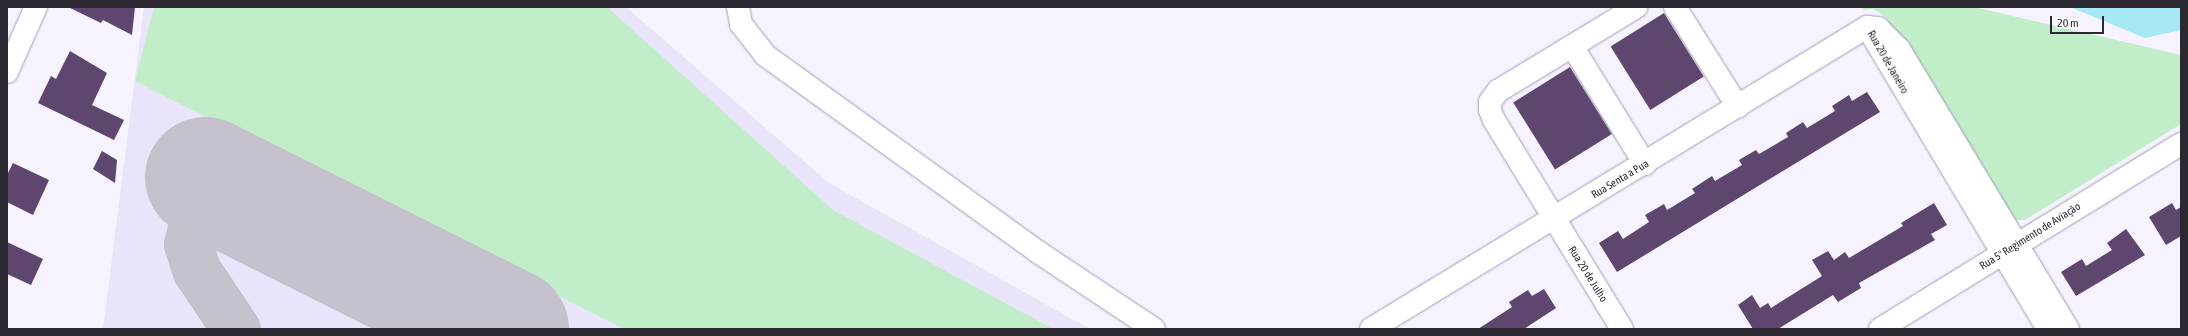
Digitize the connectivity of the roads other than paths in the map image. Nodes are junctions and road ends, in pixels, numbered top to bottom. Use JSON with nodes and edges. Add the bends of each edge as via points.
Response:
{"nodes":[{"id":1,"x":36,"y":7,"type":"edge"},
{"id":2,"x":738,"y":7,"type":"edge"},
{"id":3,"x":1636,"y":7,"type":"edge"},
{"id":4,"x":1675,"y":7,"type":"edge"},
{"id":5,"x":1867,"y":27,"type":"joint"},
{"id":6,"x":1572,"y":46,"type":"junction"},
{"id":7,"x":7,"y":72,"type":"edge"},
{"id":8,"x":1738,"y":107,"type":"junction"},
{"id":9,"x":2181,"y":144,"type":"edge"},
{"id":10,"x":1645,"y":164,"type":"junction"},
{"id":11,"x":1554,"y":218,"type":"junction"},
{"id":12,"x":2010,"y":249,"type":"junction"},
{"id":13,"x":1154,"y":329,"type":"edge"},
{"id":14,"x":1372,"y":329,"type":"edge"},
{"id":15,"x":1622,"y":329,"type":"edge"},
{"id":16,"x":1880,"y":329,"type":"edge"},
{"id":17,"x":2048,"y":329,"type":"edge"},
{"id":18,"x":2068,"y":329,"type":"edge"}],
"edges":[{"from":1,"to":7,"type":"street"},
{"from":2,"to":13,"type":"street","via":[[741,24],[765,55],[1038,252]]},
{"from":3,"to":6,"type":"street","name":"Rua 20 de Julho"},
{"from":4,"to":8,"type":"street"},
{"from":5,"to":8,"type":"street","name":"Rua Senta a Pua"},
{"from":5,"to":12,"type":"street","name":"Rua 20 de Janeiro"},
{"from":6,"to":10,"type":"street"},
{"from":6,"to":11,"type":"street","name":"Rua 20 de Julho","via":[[1498,91],[1490,102],[1494,120]]},
{"from":8,"to":10,"type":"street","name":"Rua Senta a Pua"},
{"from":9,"to":12,"type":"street","name":"Rua 5º Regimento de Aviação"},
{"from":10,"to":11,"type":"street","name":"Rua Senta a Pua"},
{"from":11,"to":14,"type":"street","name":"Rua Senta a Pua"},
{"from":11,"to":15,"type":"street","name":"Rua 20 de Julho"},
{"from":12,"to":16,"type":"street","name":"Rua 5º Regimento de Aviação"},
{"from":12,"to":17,"type":"street","name":"Rua 20 de Janeiro"},
{"from":12,"to":18,"type":"street","name":"Rua 20 de Janeiro"}]}
